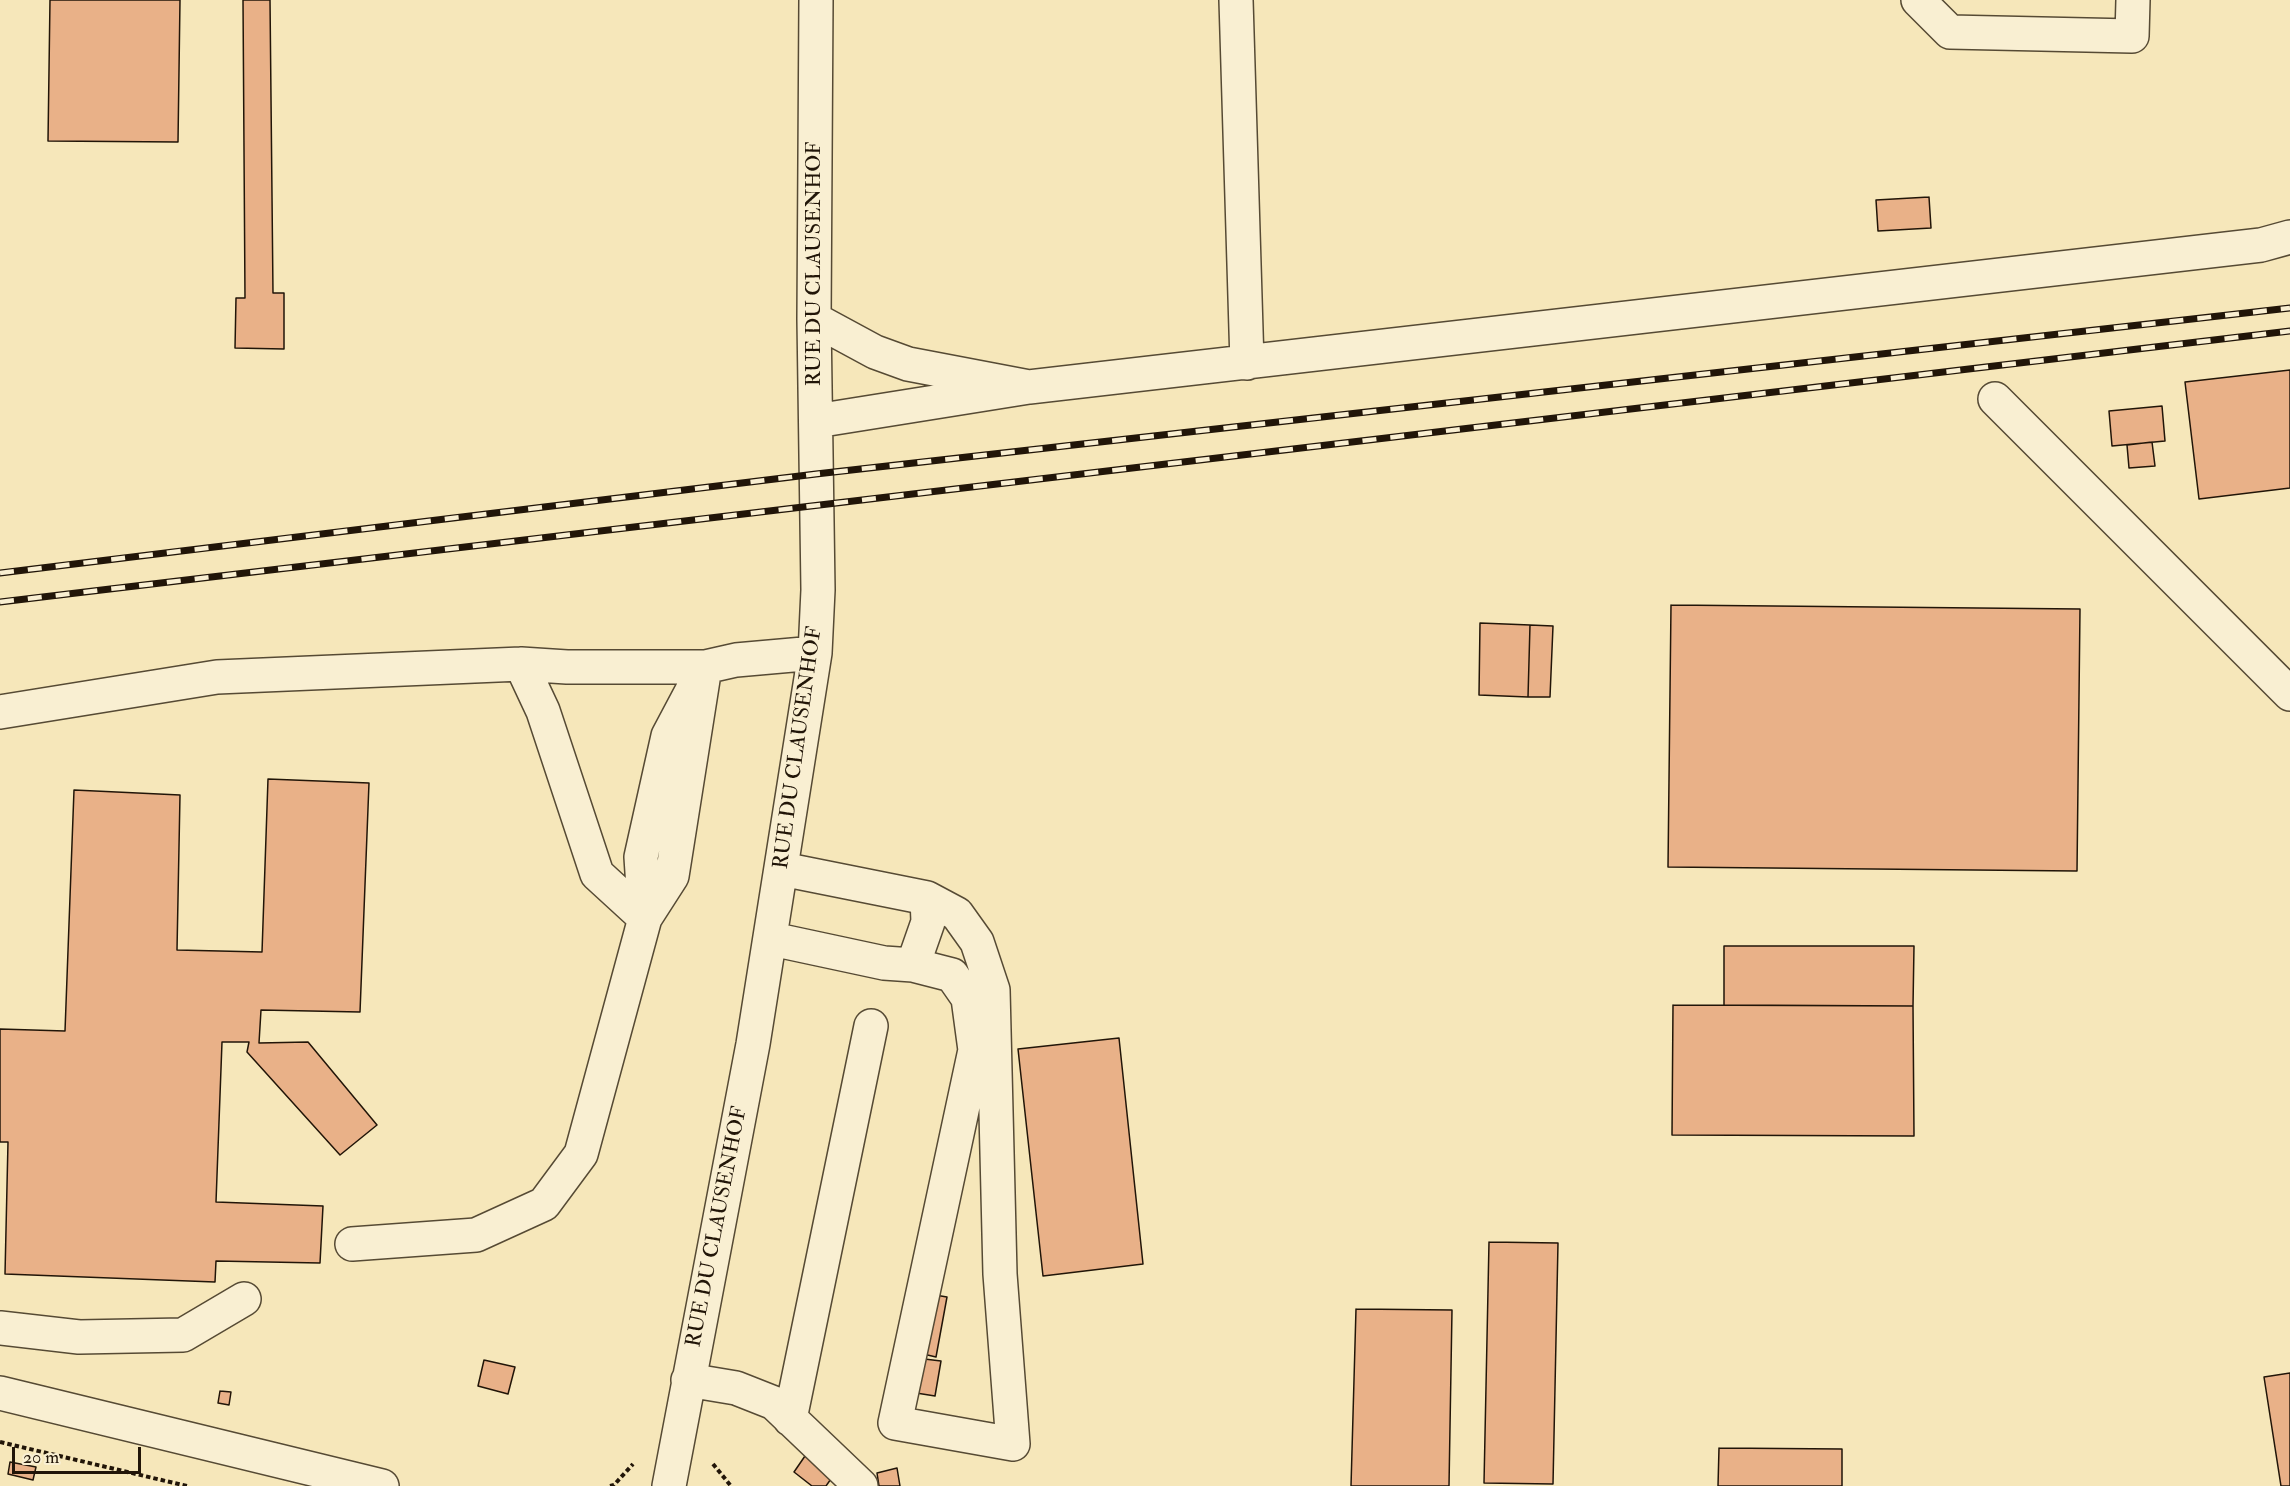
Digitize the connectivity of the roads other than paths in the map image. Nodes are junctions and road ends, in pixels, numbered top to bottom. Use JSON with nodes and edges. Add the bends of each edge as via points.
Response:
{"nodes":[{"id":1,"x":816,"y":0,"type":"edge"},
{"id":2,"x":1236,"y":0,"type":"edge"},
{"id":3,"x":1918,"y":0,"type":"edge"},
{"id":4,"x":2133,"y":0,"type":"edge"},
{"id":5,"x":2290,"y":237,"type":"edge"},
{"id":6,"x":814,"y":319,"type":"junction"},
{"id":7,"x":1247,"y":363,"type":"junction"},
{"id":8,"x":1029,"y":387,"type":"junction"},
{"id":9,"x":1995,"y":399,"type":"dead end"},
{"id":10,"x":816,"y":421,"type":"junction"},
{"id":11,"x":815,"y":653,"type":"junction"},
{"id":12,"x":521,"y":664,"type":"junction"},
{"id":13,"x":721,"y":664,"type":"junction"},
{"id":14,"x":2290,"y":694,"type":"edge"},
{"id":15,"x":0,"y":712,"type":"edge"},
{"id":16,"x":782,"y":868,"type":"junction"},
{"id":17,"x":927,"y":898,"type":"junction"},
{"id":18,"x":645,"y":918,"type":"junction"},
{"id":19,"x":772,"y":939,"type":"junction"},
{"id":20,"x":913,"y":965,"type":"junction"},
{"id":21,"x":871,"y":1026,"type":"dead end"},
{"id":22,"x":352,"y":1244,"type":"dead end"},
{"id":23,"x":244,"y":1299,"type":"dead end"},
{"id":24,"x":0,"y":1328,"type":"edge"},
{"id":25,"x":688,"y":1380,"type":"junction"},
{"id":26,"x":0,"y":1393,"type":"edge"},
{"id":27,"x":790,"y":1419,"type":"junction"},
{"id":28,"x":382,"y":1486,"type":"edge"},
{"id":29,"x":669,"y":1486,"type":"edge"},
{"id":30,"x":861,"y":1486,"type":"edge"}],
"edges":[{"from":1,"to":6,"type":"street","name":"RUE DU CLAUSENHOF"},
{"from":2,"to":7,"type":"street"},
{"from":3,"to":4,"type":"street","via":[[1950,32],[2132,36]]},
{"from":5,"to":7,"type":"street","via":[[2261,246]]},
{"from":6,"to":8,"type":"street","via":[[875,352],[908,364]]},
{"from":6,"to":10,"type":"street","name":"RUE DU CLAUSENHOF"},
{"from":7,"to":8,"type":"street"},
{"from":8,"to":10,"type":"street"},
{"from":9,"to":14,"type":"street"},
{"from":10,"to":11,"type":"street","name":"RUE DU CLAUSENHOF"},
{"from":11,"to":13,"type":"street"},
{"from":11,"to":16,"type":"street","name":"RUE DU CLAUSENHOF"},
{"from":12,"to":13,"type":"street"},
{"from":12,"to":15,"type":"street","via":[[217,677]]},
{"from":12,"to":18,"type":"street","via":[[543,711],[597,874]]},
{"from":13,"to":18,"type":"street","via":[[672,876]]},
{"from":16,"to":17,"type":"street"},
{"from":16,"to":19,"type":"street","name":"RUE DU CLAUSENHOF"},
{"from":17,"to":20,"type":"street","via":[[928,922]]},
{"from":17,"to":20,"type":"street","via":[[957,914],[964,923],[977,942],[993,990],[1000,1274],[1013,1444],[895,1423],[975,1050],[968,998],[952,975]]},
{"from":18,"to":22,"type":"street","via":[[581,1154],[544,1204],[476,1235]]},
{"from":19,"to":20,"type":"street","via":[[884,963]]},
{"from":19,"to":25,"type":"street","name":"RUE DU CLAUSENHOF"},
{"from":21,"to":27,"type":"street"},
{"from":23,"to":24,"type":"street","via":[[183,1335],[79,1337]]},
{"from":25,"to":27,"type":"street","via":[[736,1388],[774,1403]]},
{"from":25,"to":29,"type":"street","name":"RUE DU CLAUSENHOF"},
{"from":26,"to":28,"type":"street"},
{"from":27,"to":30,"type":"street"}]}
